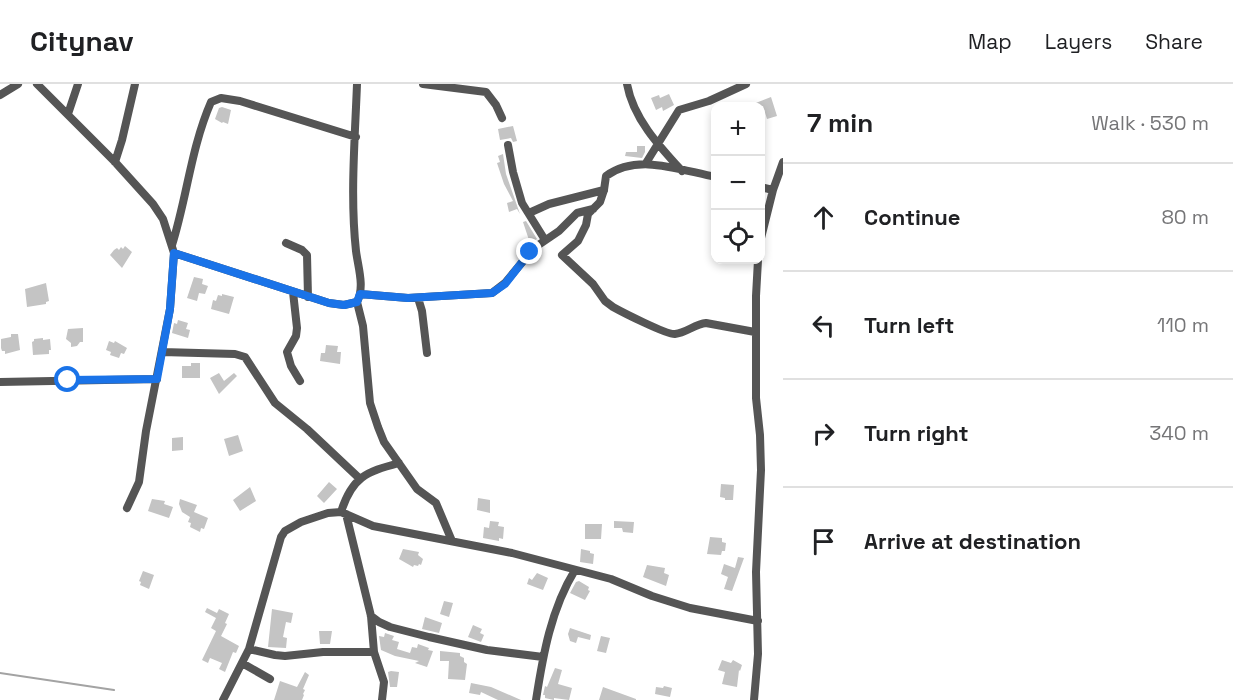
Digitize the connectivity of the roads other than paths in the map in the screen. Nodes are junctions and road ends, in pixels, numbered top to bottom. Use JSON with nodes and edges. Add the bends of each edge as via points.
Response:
{"nodes":[{"id":1,"x":18,"y":84,"type":"edge"},
{"id":2,"x":37,"y":84,"type":"edge"},
{"id":3,"x":78,"y":84,"type":"edge"},
{"id":4,"x":135,"y":84,"type":"edge"},
{"id":5,"x":357,"y":84,"type":"edge"},
{"id":6,"x":423,"y":84,"type":"edge"},
{"id":7,"x":627,"y":84,"type":"edge"},
{"id":8,"x":746,"y":84,"type":"edge"},
{"id":9,"x":485,"y":88,"type":"edge"},
{"id":10,"x":0,"y":95,"type":"edge"},
{"id":11,"x":68,"y":114,"type":"junction"},
{"id":12,"x":502,"y":118,"type":"dead end"},
{"id":13,"x":356,"y":137,"type":"junction"},
{"id":14,"x":658,"y":144,"type":"junction"},
{"id":15,"x":508,"y":145,"type":"dead end"},
{"id":16,"x":115,"y":162,"type":"junction"},
{"id":17,"x":783,"y":162,"type":"edge"},
{"id":18,"x":646,"y":163,"type":"junction"},
{"id":19,"x":682,"y":171,"type":"junction"},
{"id":20,"x":711,"y":176,"type":"edge"},
{"id":21,"x":765,"y":188,"type":"edge"},
{"id":22,"x":604,"y":190,"type":"junction"},
{"id":23,"x":773,"y":190,"type":"junction"},
{"id":24,"x":595,"y":208,"type":"junction"},
{"id":25,"x":529,"y":213,"type":"junction"},
{"id":26,"x":765,"y":222,"type":"edge"},
{"id":27,"x":545,"y":240,"type":"junction"},
{"id":28,"x":286,"y":243,"type":"dead end"},
{"id":29,"x":173,"y":249,"type":"junction"},
{"id":30,"x":758,"y":264,"type":"edge"},
{"id":31,"x":293,"y":292,"type":"junction"},
{"id":32,"x":308,"y":297,"type":"junction"},
{"id":33,"x":359,"y":298,"type":"junction"},
{"id":34,"x":418,"y":298,"type":"junction"},
{"id":35,"x":755,"y":332,"type":"junction"},
{"id":36,"x":162,"y":352,"type":"junction"},
{"id":37,"x":427,"y":353,"type":"dead end"},
{"id":38,"x":157,"y":379,"type":"junction"},
{"id":39,"x":300,"y":381,"type":"dead end"},
{"id":40,"x":0,"y":382,"type":"edge"},
{"id":41,"x":399,"y":463,"type":"junction"},
{"id":42,"x":359,"y":478,"type":"junction"},
{"id":43,"x":127,"y":508,"type":"dead end"},
{"id":44,"x":344,"y":513,"type":"junction"},
{"id":45,"x":453,"y":541,"type":"junction"},
{"id":46,"x":575,"y":570,"type":"junction"},
{"id":47,"x":371,"y":616,"type":"junction"},
{"id":48,"x":758,"y":621,"type":"junction"},
{"id":49,"x":249,"y":649,"type":"junction"},
{"id":50,"x":374,"y":652,"type":"junction"},
{"id":51,"x":543,"y":657,"type":"junction"},
{"id":52,"x":242,"y":663,"type":"junction"},
{"id":53,"x":270,"y":679,"type":"dead end"},
{"id":54,"x":223,"y":700,"type":"edge"},
{"id":55,"x":382,"y":700,"type":"edge"},
{"id":56,"x":536,"y":700,"type":"edge"},
{"id":57,"x":754,"y":700,"type":"edge"}],
"edges":[{"from":1,"to":10,"type":"street"},
{"from":2,"to":11,"type":"street"},
{"from":3,"to":11,"type":"street"},
{"from":4,"to":16,"type":"street"},
{"from":5,"to":13,"type":"street"},
{"from":6,"to":9,"type":"street"},
{"from":7,"to":14,"type":"street","via":[[633,104]]},
{"from":8,"to":14,"type":"street","via":[[709,101],[681,108]]},
{"from":9,"to":12,"type":"street"},
{"from":11,"to":16,"type":"street"},
{"from":13,"to":29,"type":"street","via":[[240,101],[221,98],[211,102],[197,142]]},
{"from":13,"to":33,"type":"street"},
{"from":14,"to":18,"type":"street"},
{"from":14,"to":19,"type":"street"},
{"from":15,"to":25,"type":"street","via":[[521,200]]},
{"from":16,"to":29,"type":"street","via":[[153,204],[163,219]]},
{"from":17,"to":23,"type":"street"},
{"from":18,"to":19,"type":"street"},
{"from":18,"to":22,"type":"street","via":[[629,164],[607,174]]},
{"from":19,"to":20,"type":"street"},
{"from":21,"to":23,"type":"street"},
{"from":22,"to":24,"type":"street"},
{"from":22,"to":25,"type":"street"},
{"from":23,"to":26,"type":"street"},
{"from":24,"to":27,"type":"street","via":[[578,213]]},
{"from":24,"to":35,"type":"street","via":[[588,214],[578,240],[562,255],[605,301],[671,334],[706,323]]},
{"from":25,"to":27,"type":"street"},
{"from":27,"to":34,"type":"street","via":[[492,293]]},
{"from":28,"to":32,"type":"street","via":[[307,255]]},
{"from":29,"to":31,"type":"street"},
{"from":29,"to":36,"type":"street","via":[[170,309]]},
{"from":30,"to":35,"type":"street"},
{"from":31,"to":32,"type":"street"},
{"from":31,"to":39,"type":"street","via":[[297,328],[287,352]]},
{"from":32,"to":33,"type":"street","via":[[339,304]]},
{"from":33,"to":34,"type":"street"},
{"from":33,"to":41,"type":"street","via":[[373,414],[384,442]]},
{"from":34,"to":37,"type":"street"},
{"from":35,"to":48,"type":"street","via":[[761,470]]},
{"from":36,"to":38,"type":"street"},
{"from":36,"to":42,"type":"street","via":[[245,357],[275,403]]},
{"from":38,"to":40,"type":"street"},
{"from":38,"to":43,"type":"street","via":[[139,482]]},
{"from":41,"to":42,"type":"street"},
{"from":41,"to":45,"type":"street","via":[[417,489],[436,503]]},
{"from":42,"to":44,"type":"street","via":[[349,492]]},
{"from":44,"to":45,"type":"street","via":[[373,526]]},
{"from":44,"to":47,"type":"street"},
{"from":44,"to":49,"type":"street","via":[[328,513],[285,531],[276,547]]},
{"from":45,"to":46,"type":"street"},
{"from":46,"to":48,"type":"street","via":[[690,608]]},
{"from":46,"to":51,"type":"street","via":[[565,586]]},
{"from":47,"to":50,"type":"street"},
{"from":47,"to":51,"type":"street","via":[[390,627],[429,637]]},
{"from":48,"to":57,"type":"street"},
{"from":49,"to":50,"type":"street","via":[[285,656]]},
{"from":49,"to":52,"type":"street"},
{"from":50,"to":55,"type":"street","via":[[384,682]]},
{"from":51,"to":56,"type":"street"},
{"from":52,"to":53,"type":"street"},
{"from":52,"to":54,"type":"street"}]}
